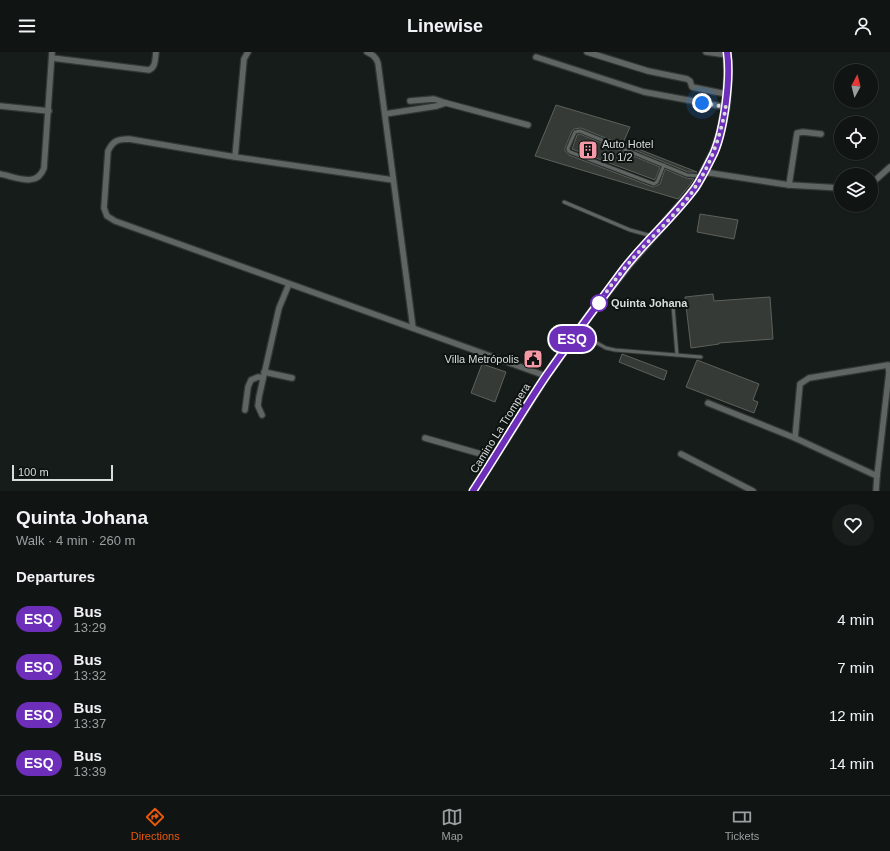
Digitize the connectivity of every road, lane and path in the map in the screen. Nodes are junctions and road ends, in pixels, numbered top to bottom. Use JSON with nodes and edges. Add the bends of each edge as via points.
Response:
{"nodes":[{"id":1,"x":156,"y":52,"type":"edge"},
{"id":2,"x":248,"y":52,"type":"edge"},
{"id":3,"x":367,"y":52,"type":"edge"},
{"id":4,"x":587,"y":52,"type":"edge"},
{"id":5,"x":706,"y":52,"type":"edge"},
{"id":6,"x":727,"y":54,"type":"edge"},
{"id":7,"x":52,"y":55,"type":"edge"},
{"id":8,"x":536,"y":57,"type":"dead end"},
{"id":9,"x":726,"y":94,"type":"junction"},
{"id":10,"x":410,"y":101,"type":"dead end"},
{"id":11,"x":446,"y":103,"type":"junction"},
{"id":12,"x":0,"y":106,"type":"edge"},
{"id":13,"x":726,"y":107,"type":"junction"},
{"id":14,"x":49,"y":111,"type":"junction"},
{"id":15,"x":385,"y":114,"type":"junction"},
{"id":16,"x":528,"y":125,"type":"dead end"},
{"id":17,"x":821,"y":134,"type":"dead end"},
{"id":18,"x":235,"y":157,"type":"junction"},
{"id":19,"x":664,"y":165,"type":"junction"},
{"id":20,"x":890,"y":167,"type":"edge"},
{"id":21,"x":0,"y":174,"type":"edge"},
{"id":22,"x":703,"y":174,"type":"junction"},
{"id":23,"x":878,"y":178,"type":"edge"},
{"id":24,"x":393,"y":180,"type":"junction"},
{"id":25,"x":789,"y":185,"type":"junction"},
{"id":26,"x":834,"y":188,"type":"edge"},
{"id":27,"x":564,"y":202,"type":"dead end"},
{"id":28,"x":653,"y":236,"type":"junction"},
{"id":29,"x":289,"y":284,"type":"junction"},
{"id":30,"x":673,"y":306,"type":"dead end"},
{"id":31,"x":413,"y":328,"type":"junction"},
{"id":32,"x":577,"y":332,"type":"junction"},
{"id":33,"x":677,"y":355,"type":"junction"},
{"id":34,"x":701,"y":357,"type":"dead end"},
{"id":35,"x":264,"y":375,"type":"junction"},
{"id":36,"x":546,"y":376,"type":"junction"},
{"id":37,"x":292,"y":378,"type":"dead end"},
{"id":38,"x":708,"y":403,"type":"dead end"},
{"id":39,"x":245,"y":410,"type":"dead end"},
{"id":40,"x":262,"y":415,"type":"dead end"},
{"id":41,"x":425,"y":438,"type":"dead end"},
{"id":42,"x":795,"y":438,"type":"junction"},
{"id":43,"x":681,"y":454,"type":"dead end"},
{"id":44,"x":494,"y":458,"type":"junction"},
{"id":45,"x":877,"y":476,"type":"junction"},
{"id":46,"x":473,"y":491,"type":"edge"},
{"id":47,"x":754,"y":491,"type":"edge"},
{"id":48,"x":876,"y":491,"type":"edge"}],
"edges":[{"from":1,"to":7,"type":"street","via":[[155,64],[149,70]]},
{"from":2,"to":18,"type":"street","via":[[244,59]]},
{"from":3,"to":15,"type":"street","via":[[373,54],[378,63]]},
{"from":4,"to":9,"type":"street","via":[[648,71],[690,80],[692,87]]},
{"from":5,"to":6,"type":"street"},
{"from":6,"to":9,"type":"street","name":"Camino La Trompera"},
{"from":7,"to":14,"type":"street"},
{"from":8,"to":13,"type":"street","via":[[644,92]]},
{"from":9,"to":13,"type":"street","name":"Camino La Trompera"},
{"from":10,"to":11,"type":"street","via":[[434,99]]},
{"from":11,"to":15,"type":"street"},
{"from":11,"to":16,"type":"street"},
{"from":12,"to":14,"type":"street"},
{"from":13,"to":22,"type":"street","name":"Camino La Trompera","via":[[714,152]]},
{"from":14,"to":21,"type":"street","via":[[42,174],[37,179],[29,180]]},
{"from":15,"to":24,"type":"street"},
{"from":17,"to":25,"type":"street","via":[[797,133]]},
{"from":18,"to":24,"type":"street"},
{"from":18,"to":29,"type":"street","via":[[118,139],[112,143],[108,151],[104,208],[107,216],[114,221]]},
{"from":19,"to":19,"type":"lane","via":[[580,131],[575,132],[568,148],[570,152],[654,184]]},
{"from":19,"to":22,"type":"lane","via":[[687,175]]},
{"from":20,"to":23,"type":"street"},
{"from":22,"to":25,"type":"street"},
{"from":22,"to":28,"type":"street","name":"Camino La Trompera","via":[[696,187]]},
{"from":24,"to":31,"type":"street"},
{"from":25,"to":26,"type":"street"},
{"from":27,"to":28,"type":"lane","via":[[630,230]]},
{"from":28,"to":32,"type":"street","name":"Camino La Trompera","via":[[628,264]]},
{"from":29,"to":31,"type":"street"},
{"from":29,"to":35,"type":"street","via":[[279,308]]},
{"from":30,"to":33,"type":"lane"},
{"from":31,"to":36,"type":"street"},
{"from":32,"to":33,"type":"lane","via":[[610,349]]},
{"from":32,"to":36,"type":"street","name":"Camino La Trompera"},
{"from":33,"to":34,"type":"lane"},
{"from":35,"to":37,"type":"street"},
{"from":35,"to":39,"type":"street","via":[[250,380]]},
{"from":35,"to":40,"type":"street","via":[[258,406]]},
{"from":36,"to":44,"type":"street","name":"Camino La Trompera"},
{"from":38,"to":42,"type":"street"},
{"from":41,"to":44,"type":"street"},
{"from":42,"to":45,"type":"street"},
{"from":42,"to":45,"type":"street","via":[[800,384],[809,378],[888,365]]},
{"from":43,"to":47,"type":"street"},
{"from":44,"to":46,"type":"street","name":"Camino La Trompera"},
{"from":45,"to":48,"type":"street"}]}
